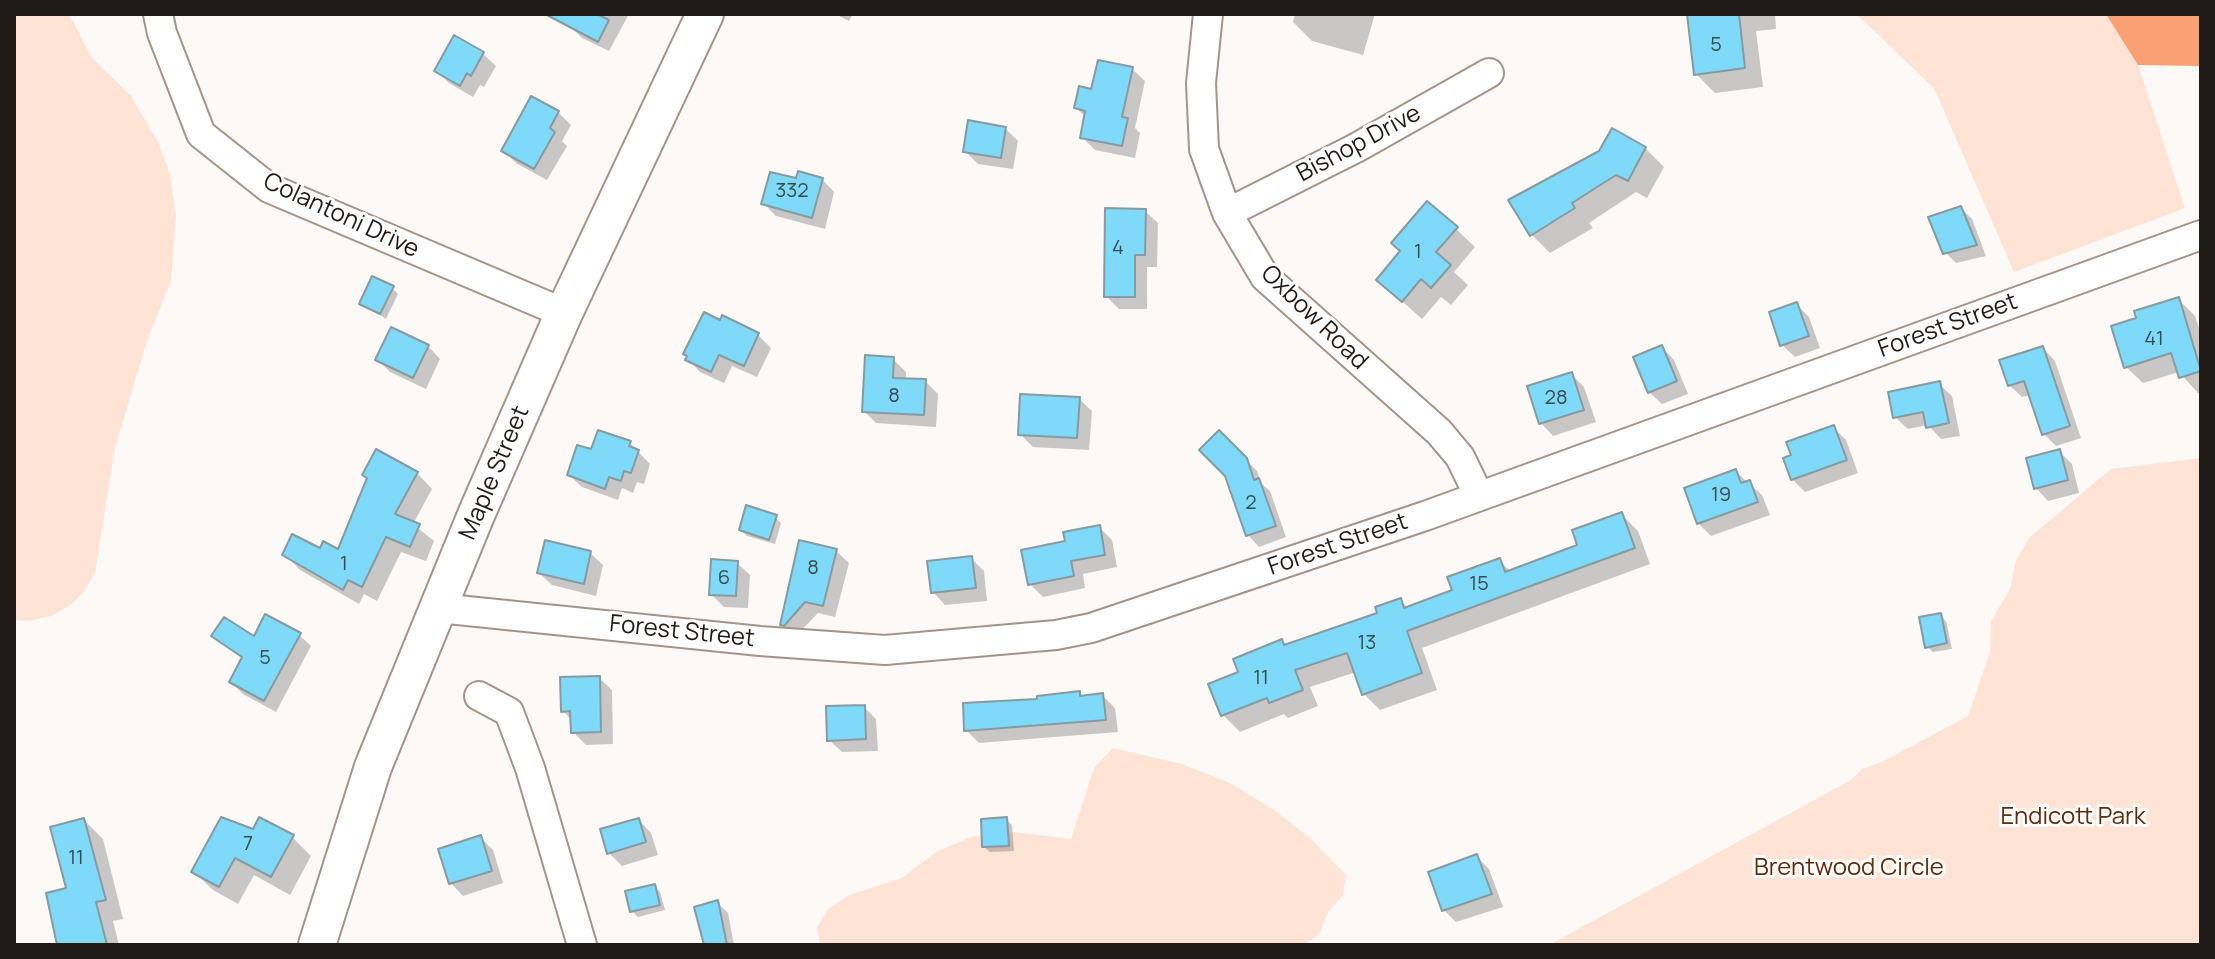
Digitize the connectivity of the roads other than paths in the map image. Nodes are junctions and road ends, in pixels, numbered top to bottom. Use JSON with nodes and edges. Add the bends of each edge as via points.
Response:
{"nodes":[{"id":1,"x":158,"y":14,"type":"edge"},
{"id":2,"x":705,"y":14,"type":"edge"},
{"id":3,"x":1208,"y":14,"type":"edge"},
{"id":4,"x":1489,"y":73,"type":"dead end"},
{"id":5,"x":1227,"y":213,"type":"junction"},
{"id":6,"x":2201,"y":235,"type":"edge"},
{"id":7,"x":564,"y":313,"type":"junction"},
{"id":8,"x":1479,"y":496,"type":"junction"},
{"id":9,"x":438,"y":608,"type":"junction"},
{"id":10,"x":479,"y":696,"type":"dead end"},
{"id":11,"x":317,"y":945,"type":"edge"},
{"id":12,"x":582,"y":945,"type":"edge"}],
"edges":[{"from":1,"to":7,"type":"street","name":"Colantoni Drive","via":[[201,134],[269,188]]},
{"from":2,"to":7,"type":"main road","name":"Maple Street"},
{"from":3,"to":5,"type":"street","name":"Oxbow Road","via":[[1201,83],[1204,149]]},
{"from":4,"to":5,"type":"street","name":"Bishop Drive"},
{"from":5,"to":8,"type":"street","name":"Oxbow Road","via":[[1265,277],[1439,432],[1460,457]]},
{"from":6,"to":8,"type":"street","name":"Forest Street"},
{"from":7,"to":9,"type":"main road","name":"Maple Street"},
{"from":8,"to":9,"type":"street","name":"Forest Street","via":[[1091,628],[1056,635],[885,650]]},
{"from":9,"to":11,"type":"main road","name":"Maple Street","via":[[373,767]]},
{"from":10,"to":12,"type":"street","via":[[509,712]]}]}
